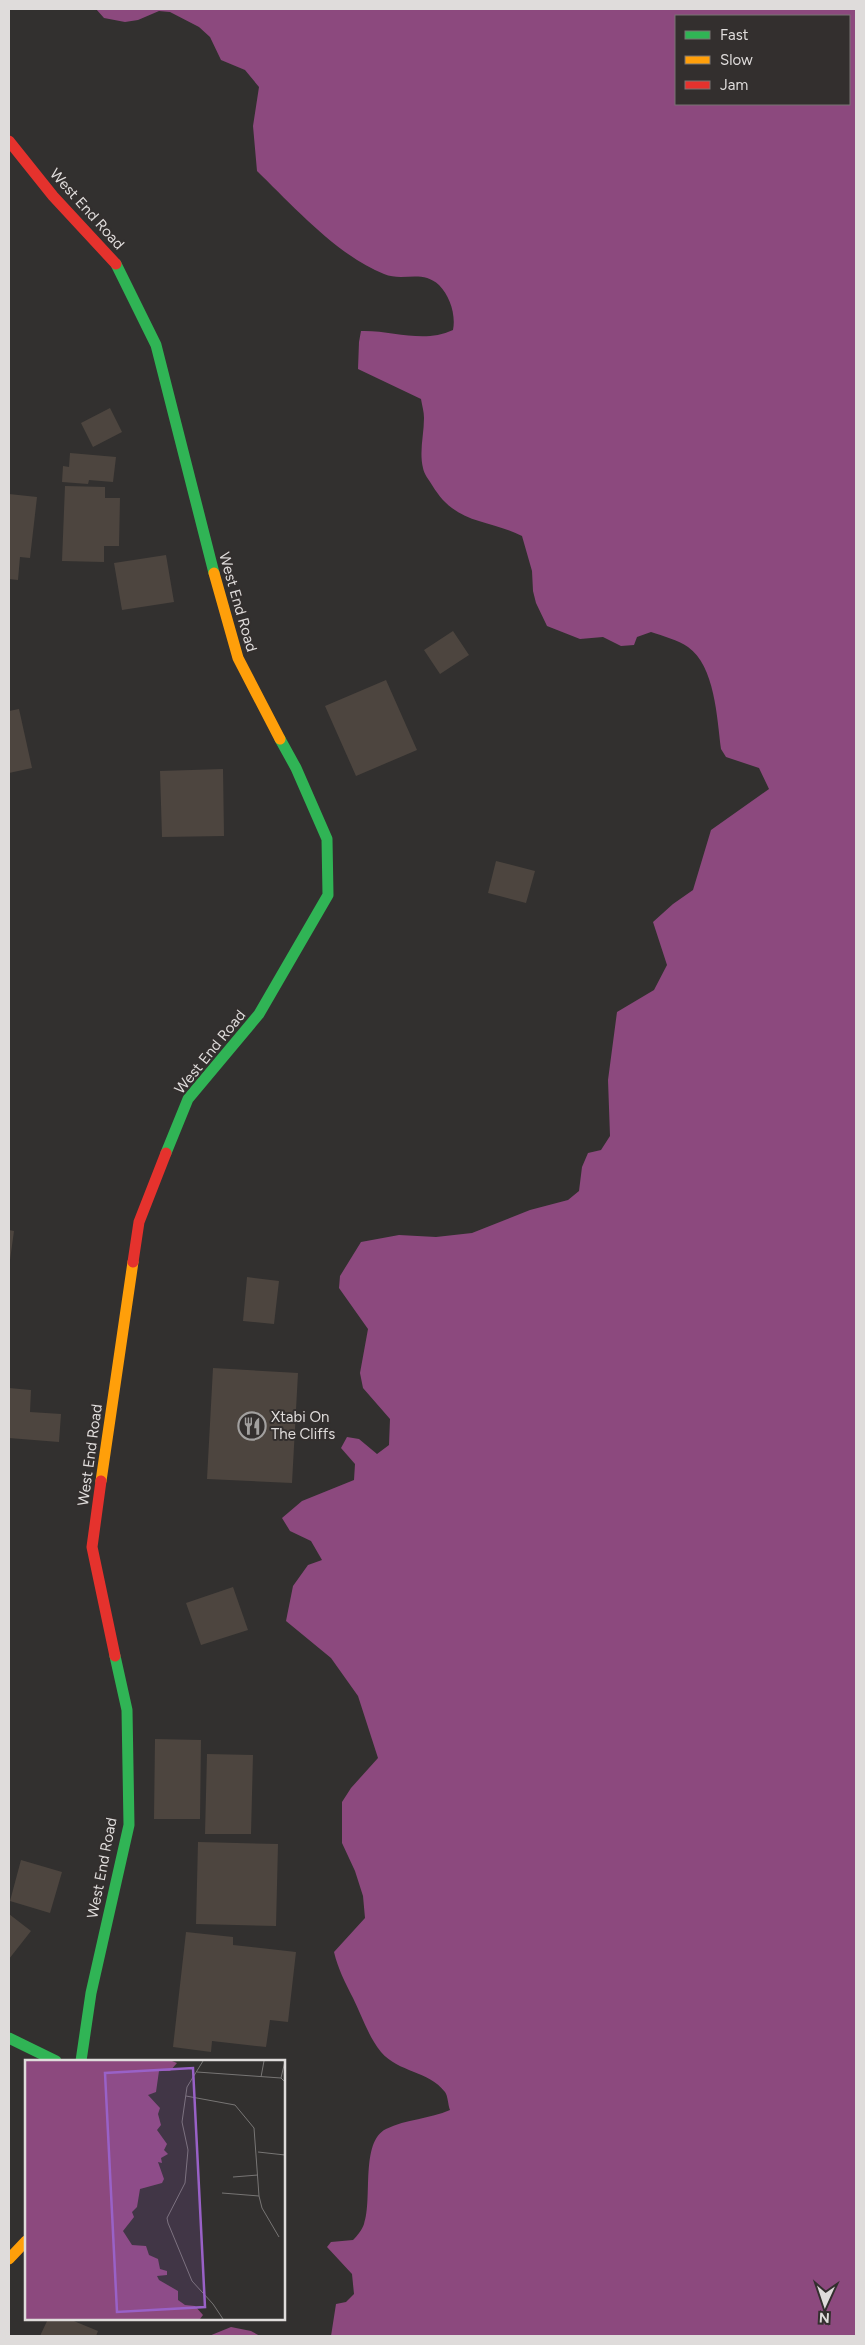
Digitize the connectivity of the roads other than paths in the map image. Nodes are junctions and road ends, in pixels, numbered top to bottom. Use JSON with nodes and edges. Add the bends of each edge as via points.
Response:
{"nodes":[{"id":1,"x":9,"y":141,"type":"edge"},
{"id":2,"x":9,"y":2038,"type":"edge"},
{"id":3,"x":54,"y":2060,"type":"edge"},
{"id":4,"x":81,"y":2060,"type":"edge"},
{"id":5,"x":25,"y":2242,"type":"edge"},
{"id":6,"x":9,"y":2259,"type":"edge"}],
"edges":[{"from":1,"to":4,"type":"main road","name":"West End Road","via":[[53,196],[117,265],[156,345],[204,541],[238,658],[296,768],[327,839],[328,895],[259,1014],[188,1099],[139,1222],[92,1547],[127,1710],[129,1825],[91,1993]]},
{"from":2,"to":3,"type":"main road"},
{"from":5,"to":6,"type":"main road"}]}
